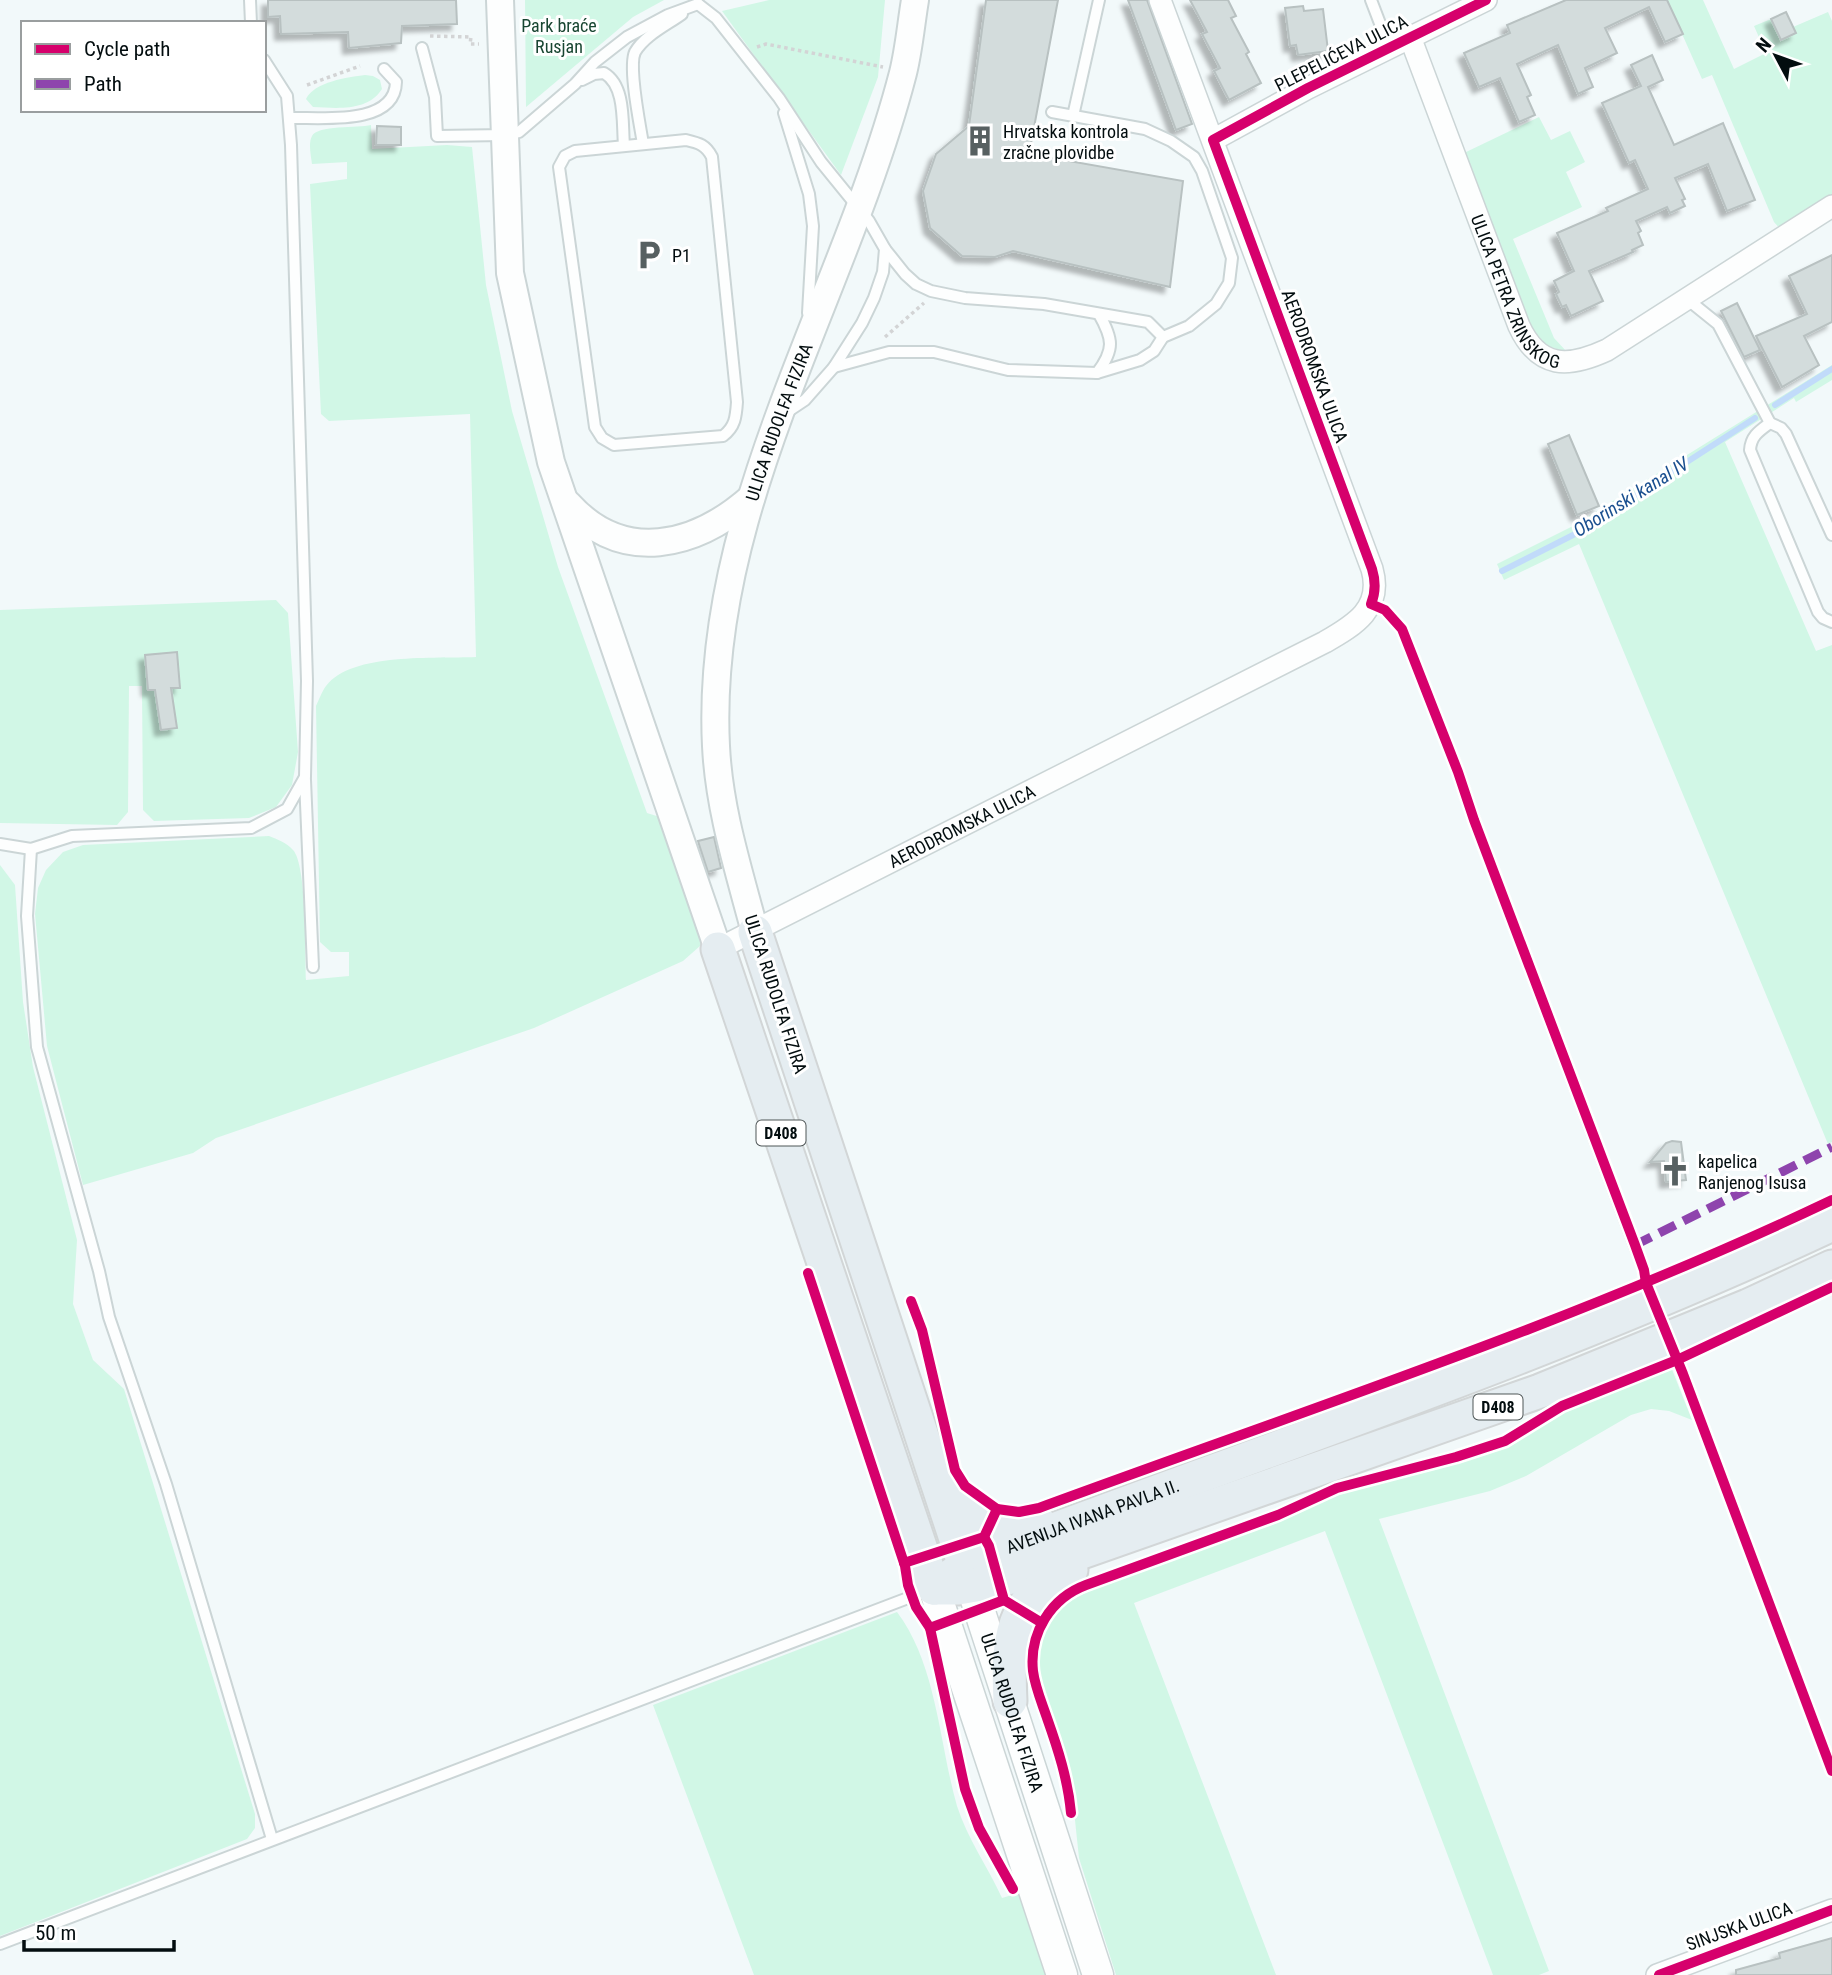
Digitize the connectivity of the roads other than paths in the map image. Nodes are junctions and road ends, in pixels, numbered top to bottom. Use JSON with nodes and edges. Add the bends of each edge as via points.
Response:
{"nodes":[{"id":1,"x":250,"y":0,"type":"edge"},
{"id":2,"x":500,"y":0,"type":"edge"},
{"id":3,"x":915,"y":0,"type":"edge"},
{"id":4,"x":1099,"y":0,"type":"edge"},
{"id":5,"x":1160,"y":0,"type":"edge"},
{"id":6,"x":1371,"y":0,"type":"edge"},
{"id":7,"x":1486,"y":0,"type":"edge"},
{"id":8,"x":702,"y":2,"type":"edge"},
{"id":9,"x":251,"y":21,"type":"edge"},
{"id":10,"x":1410,"y":37,"type":"junction"},
{"id":11,"x":484,"y":45,"type":"road end"},
{"id":12,"x":1389,"y":47,"type":"junction"},
{"id":13,"x":422,"y":48,"type":"road end"},
{"id":14,"x":266,"y":63,"type":"edge"},
{"id":15,"x":384,"y":69,"type":"dead end"},
{"id":16,"x":501,"y":74,"type":"junction"},
{"id":17,"x":575,"y":85,"type":"junction"},
{"id":18,"x":779,"y":98,"type":"junction"},
{"id":19,"x":1052,"y":112,"type":"dead end"},
{"id":20,"x":1073,"y":116,"type":"junction"},
{"id":21,"x":289,"y":118,"type":"junction"},
{"id":22,"x":505,"y":135,"type":"junction"},
{"id":23,"x":1213,"y":140,"type":"junction"},
{"id":24,"x":643,"y":144,"type":"junction"},
{"id":25,"x":624,"y":145,"type":"junction"},
{"id":26,"x":1832,"y":206,"type":"edge"},
{"id":27,"x":859,"y":208,"type":"junction"},
{"id":28,"x":885,"y":249,"type":"junction"},
{"id":29,"x":1686,"y":299,"type":"junction"},
{"id":30,"x":1099,"y":314,"type":"junction"},
{"id":31,"x":1163,"y":337,"type":"junction"},
{"id":32,"x":804,"y":351,"type":"junction"},
{"id":33,"x":834,"y":367,"type":"junction"},
{"id":34,"x":1097,"y":373,"type":"junction"},
{"id":35,"x":781,"y":416,"type":"junction"},
{"id":36,"x":1770,"y":423,"type":"junction"},
{"id":37,"x":751,"y":498,"type":"junction"},
{"id":38,"x":567,"y":503,"type":"junction"},
{"id":39,"x":1832,"y":535,"type":"edge"},
{"id":40,"x":1371,"y":604,"type":"junction"},
{"id":41,"x":1832,"y":622,"type":"edge"},
{"id":42,"x":305,"y":777,"type":"junction"},
{"id":43,"x":0,"y":844,"type":"edge"},
{"id":44,"x":31,"y":849,"type":"junction"},
{"id":45,"x":755,"y":932,"type":"junction"},
{"id":46,"x":718,"y":949,"type":"junction"},
{"id":47,"x":313,"y":967,"type":"dead end"},
{"id":48,"x":1832,"y":1224,"type":"edge"},
{"id":49,"x":1832,"y":1267,"type":"edge"},
{"id":50,"x":1644,"y":1270,"type":"dead end"},
{"id":51,"x":938,"y":1486,"type":"junction"},
{"id":52,"x":1107,"y":1510,"type":"junction"},
{"id":53,"x":1137,"y":1532,"type":"junction"},
{"id":54,"x":968,"y":1576,"type":"junction"},
{"id":55,"x":934,"y":1588,"type":"junction"},
{"id":56,"x":1010,"y":1701,"type":"junction"},
{"id":57,"x":272,"y":1839,"type":"junction"},
{"id":58,"x":1832,"y":1910,"type":"edge"},
{"id":59,"x":0,"y":1944,"type":"edge"},
{"id":60,"x":1062,"y":1975,"type":"edge"},
{"id":61,"x":1098,"y":1975,"type":"edge"},
{"id":62,"x":1659,"y":1975,"type":"edge"}],
"edges":[{"from":1,"to":9,"type":"lane"},
{"from":2,"to":16,"type":"street","name":"ULICA RUDOLFA FIZIRA"},
{"from":3,"to":27,"type":"street","name":"ULICA RUDOLFA FIZIRA","via":[[904,71]]},
{"from":4,"to":20,"type":"lane"},
{"from":5,"to":23,"type":"street","name":"AERODROMSKA ULICA"},
{"from":6,"to":12,"type":"lane"},
{"from":7,"to":10,"type":"street","name":"PLEPELIĆEVA ULICA"},
{"from":8,"to":17,"type":"lane","via":[[627,37]]},
{"from":8,"to":18,"type":"lane"},
{"from":8,"to":24,"type":"lane","via":[[651,35],[635,53],[632,67]]},
{"from":10,"to":12,"type":"street","name":"PLEPELIĆEVA ULICA"},
{"from":10,"to":29,"type":"street","name":"ULICA PETRA ZRINSKOG","via":[[1520,326],[1537,352],[1565,363],[1590,358]]},
{"from":11,"to":16,"type":"lane"},
{"from":12,"to":23,"type":"street","name":"PLEPELIĆEVA ULICA"},
{"from":13,"to":22,"type":"lane","via":[[435,97],[437,135]]},
{"from":14,"to":21,"type":"lane","via":[[287,96]]},
{"from":15,"to":21,"type":"lane","via":[[397,82],[396,92],[383,107],[358,116]]},
{"from":16,"to":22,"type":"street","name":"ULICA RUDOLFA FIZIRA"},
{"from":17,"to":22,"type":"lane","via":[[525,129]]},
{"from":17,"to":25,"type":"lane","via":[[598,73],[611,77],[621,102]]},
{"from":18,"to":27,"type":"lane","via":[[821,162]]},
{"from":18,"to":32,"type":"lane","via":[[809,194],[813,226]]},
{"from":19,"to":20,"type":"lane"},
{"from":20,"to":31,"type":"lane","via":[[1158,133],[1186,150],[1202,171],[1228,242],[1232,270],[1216,304],[1189,326]]},
{"from":21,"to":42,"type":"lane","via":[[307,681]]},
{"from":22,"to":38,"type":"street","name":"ULICA RUDOLFA FIZIRA","via":[[510,272],[551,462]]},
{"from":23,"to":40,"type":"street","name":"AERODROMSKA ULICA","via":[[1376,579]]},
{"from":24,"to":25,"type":"lane"},
{"from":24,"to":25,"type":"lane","via":[[686,140],[699,143],[712,157],[737,402],[735,421],[723,436],[614,444],[602,438],[595,427],[559,167],[565,156],[575,151]]},
{"from":26,"to":29,"type":"street","name":"ULICA PETRA ZRINSKOG"},
{"from":27,"to":28,"type":"lane"},
{"from":27,"to":32,"type":"street","name":"ULICA RUDOLFA FIZIRA"},
{"from":28,"to":30,"type":"lane","via":[[910,279],[931,291]]},
{"from":28,"to":33,"type":"lane","via":[[874,298]]},
{"from":29,"to":36,"type":"lane","via":[[1718,324]]},
{"from":30,"to":31,"type":"lane","via":[[1148,322]]},
{"from":30,"to":34,"type":"lane","via":[[1111,344]]},
{"from":31,"to":34,"type":"lane","via":[[1154,351],[1140,360]]},
{"from":32,"to":35,"type":"street","name":"ULICA RUDOLFA FIZIRA"},
{"from":33,"to":34,"type":"lane","via":[[890,352],[934,352],[1007,370]]},
{"from":33,"to":35,"type":"lane","via":[[805,400]]},
{"from":35,"to":37,"type":"street","name":"ULICA RUDOLFA FIZIRA"},
{"from":36,"to":39,"type":"lane","via":[[1786,434]]},
{"from":36,"to":41,"type":"lane","via":[[1754,436],[1750,450],[1818,612]]},
{"from":37,"to":38,"type":"street","via":[[694,535],[645,543],[597,530]]},
{"from":37,"to":45,"type":"street","name":"ULICA RUDOLFA FIZIRA","via":[[725,602],[716,745],[725,819]]},
{"from":38,"to":46,"type":"street","name":"ULICA RUDOLFA FIZIRA"},
{"from":40,"to":45,"type":"street","name":"AERODROMSKA ULICA","via":[[1354,624],[1325,642]]},
{"from":40,"to":50,"type":"lane","via":[[1385,610],[1402,629]]},
{"from":42,"to":44,"type":"lane","via":[[287,809],[251,828],[72,836]]},
{"from":42,"to":47,"type":"lane"},
{"from":43,"to":44,"type":"lane"},
{"from":44,"to":57,"type":"lane","via":[[27,916],[37,1047],[108,1317],[166,1485]]},
{"from":45,"to":46,"type":"street","name":"AERODROMSKA ULICA"},
{"from":45,"to":51,"type":"main road","name":"ULICA RUDOLFA FIZIRA","number":"D408"},
{"from":46,"to":55,"type":"main road","name":"ULICA RUDOLFA FIZIRA","number":"D408"},
{"from":48,"to":52,"type":"main road","name":"AVENIJA IVANA PAVLA II.","number":"D408","via":[[1506,1363]]},
{"from":49,"to":53,"type":"main road","name":"AVENIJA IVANA PAVLA II.","number":"D408","via":[[1676,1356],[1477,1415]]},
{"from":51,"to":52,"type":"main road","via":[[972,1516],[1000,1527],[1023,1528],[1080,1512]]},
{"from":51,"to":54,"type":"main road","name":"ULICA RUDOLFA FIZIRA","number":"D408"},
{"from":52,"to":54,"type":"main road","name":"AVENIJA IVANA PAVLA II.","number":"D408","via":[[999,1550]]},
{"from":53,"to":54,"type":"main road","name":"AVENIJA IVANA PAVLA II.","number":"D408","via":[[1019,1574]]},
{"from":53,"to":56,"type":"main road","via":[[1050,1580],[1025,1605],[1011,1638]]},
{"from":54,"to":55,"type":"main road","name":"AVENIJA IVANA PAVLA II.","number":"D408"},
{"from":54,"to":56,"type":"main road","name":"ULICA RUDOLFA FIZIRA"},
{"from":55,"to":57,"type":"lane"},
{"from":55,"to":60,"type":"main road","name":"ULICA RUDOLFA FIZIRA"},
{"from":56,"to":61,"type":"main road","name":"ULICA RUDOLFA FIZIRA"},
{"from":57,"to":59,"type":"lane"},
{"from":58,"to":62,"type":"street","name":"SINJSKA ULICA"}]}
